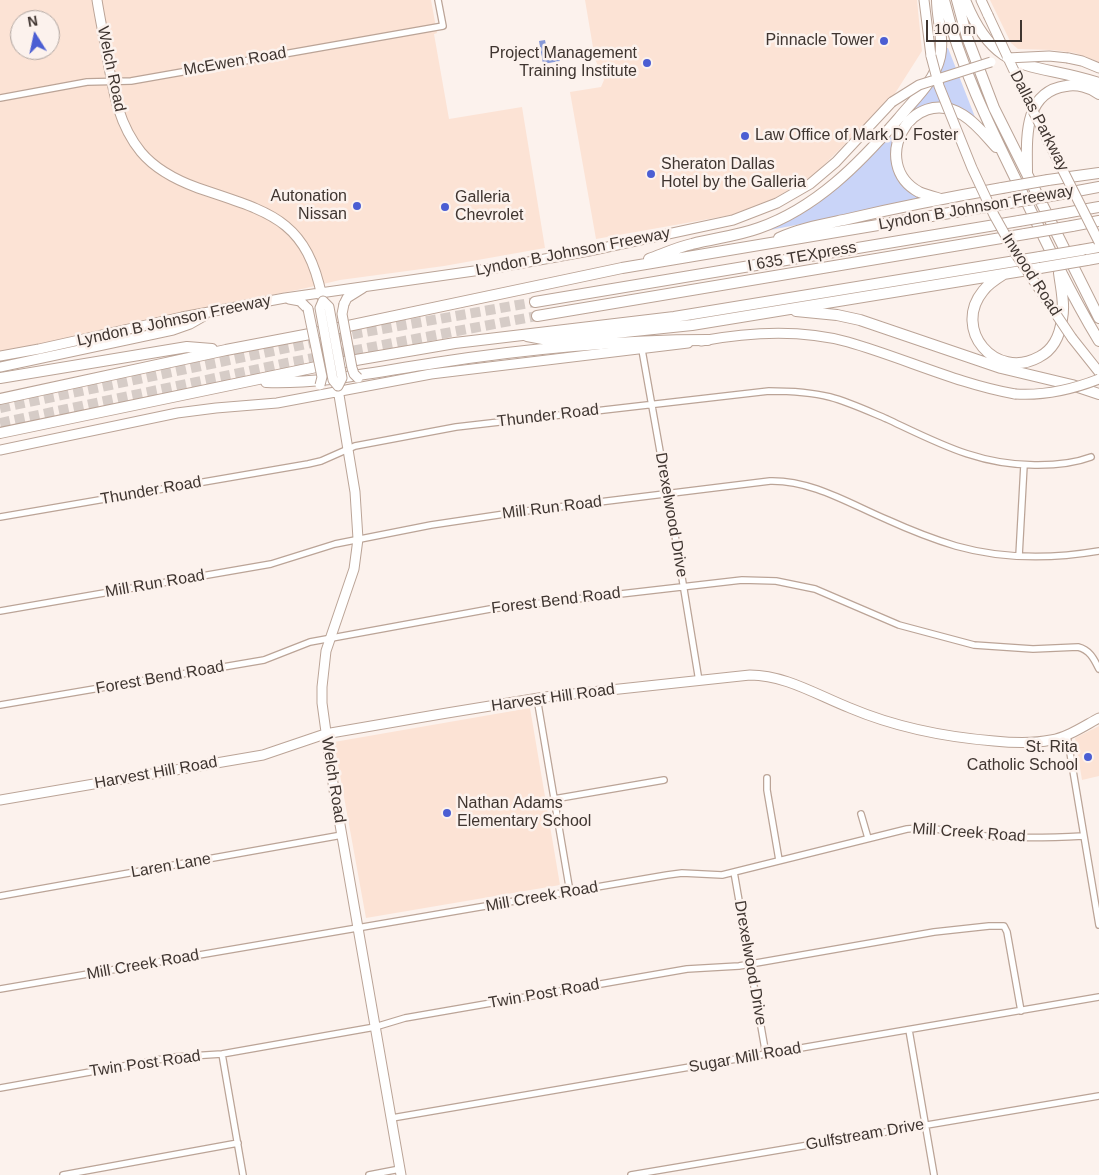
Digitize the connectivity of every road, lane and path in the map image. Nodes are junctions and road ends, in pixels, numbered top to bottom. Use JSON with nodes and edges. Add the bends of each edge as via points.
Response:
{"nodes":[{"id":1,"x":97,"y":0,"type":"edge"},
{"id":2,"x":438,"y":0,"type":"edge"},
{"id":3,"x":924,"y":0,"type":"edge"},
{"id":4,"x":937,"y":0,"type":"edge"},
{"id":5,"x":944,"y":0,"type":"edge"},
{"id":6,"x":957,"y":0,"type":"edge"},
{"id":7,"x":965,"y":0,"type":"edge"},
{"id":8,"x":981,"y":0,"type":"edge"},
{"id":9,"x":1007,"y":58,"type":"junction"},
{"id":10,"x":1099,"y":68,"type":"edge"},
{"id":11,"x":937,"y":79,"type":"junction"},
{"id":12,"x":112,"y":82,"type":"junction"},
{"id":13,"x":1099,"y":83,"type":"edge"},
{"id":14,"x":1099,"y":94,"type":"edge"},
{"id":15,"x":0,"y":98,"type":"edge"},
{"id":16,"x":1005,"y":157,"type":"junction"},
{"id":17,"x":1099,"y":165,"type":"edge"},
{"id":18,"x":1099,"y":173,"type":"edge"},
{"id":19,"x":1085,"y":174,"type":"junction"},
{"id":20,"x":1027,"y":176,"type":"junction"},
{"id":21,"x":1099,"y":187,"type":"edge"},
{"id":22,"x":941,"y":199,"type":"junction"},
{"id":23,"x":1099,"y":207,"type":"edge"},
{"id":24,"x":1099,"y":221,"type":"edge"},
{"id":25,"x":1099,"y":242,"type":"edge"},
{"id":26,"x":765,"y":244,"type":"junction"},
{"id":27,"x":1099,"y":247,"type":"edge"},
{"id":28,"x":1085,"y":255,"type":"junction"},
{"id":29,"x":1099,"y":258,"type":"edge"},
{"id":30,"x":1040,"y":263,"type":"junction"},
{"id":31,"x":1058,"y":267,"type":"junction"},
{"id":32,"x":622,"y":268,"type":"junction"},
{"id":33,"x":1005,"y":274,"type":"junction"},
{"id":34,"x":1083,"y":284,"type":"junction"},
{"id":35,"x":372,"y":285,"type":"junction"},
{"id":36,"x":322,"y":296,"type":"junction"},
{"id":37,"x":285,"y":298,"type":"junction"},
{"id":38,"x":535,"y":302,"type":"tunnel mouth"},
{"id":39,"x":1099,"y":303,"type":"edge"},
{"id":40,"x":782,"y":310,"type":"junction"},
{"id":41,"x":208,"y":313,"type":"junction"},
{"id":42,"x":537,"y":316,"type":"tunnel mouth"},
{"id":43,"x":1099,"y":318,"type":"edge"},
{"id":44,"x":516,"y":334,"type":"junction"},
{"id":45,"x":708,"y":340,"type":"junction"},
{"id":46,"x":1099,"y":341,"type":"edge"},
{"id":47,"x":226,"y":350,"type":"junction"},
{"id":48,"x":642,"y":350,"type":"junction"},
{"id":49,"x":0,"y":356,"type":"edge"},
{"id":50,"x":0,"y":367,"type":"edge"},
{"id":51,"x":1099,"y":372,"type":"edge"},
{"id":52,"x":0,"y":378,"type":"edge"},
{"id":53,"x":1099,"y":379,"type":"edge"},
{"id":54,"x":247,"y":381,"type":"junction"},
{"id":55,"x":369,"y":386,"type":"junction"},
{"id":56,"x":338,"y":389,"type":"junction"},
{"id":57,"x":1099,"y":394,"type":"edge"},
{"id":58,"x":0,"y":399,"type":"edge"},
{"id":59,"x":296,"y":400,"type":"junction"},
{"id":60,"x":651,"y":404,"type":"junction"},
{"id":61,"x":0,"y":433,"type":"edge"},
{"id":62,"x":348,"y":449,"type":"junction"},
{"id":63,"x":0,"y":450,"type":"edge"},
{"id":64,"x":1091,"y":457,"type":"dead end"},
{"id":65,"x":1024,"y":465,"type":"junction"},
{"id":66,"x":668,"y":494,"type":"junction"},
{"id":67,"x":0,"y":517,"type":"edge"},
{"id":68,"x":358,"y":539,"type":"junction"},
{"id":69,"x":1099,"y":550,"type":"edge"},
{"id":70,"x":1019,"y":556,"type":"junction"},
{"id":71,"x":684,"y":586,"type":"junction"},
{"id":72,"x":0,"y":611,"type":"edge"},
{"id":73,"x":330,"y":638,"type":"junction"},
{"id":74,"x":1099,"y":669,"type":"edge"},
{"id":75,"x":699,"y":681,"type":"junction"},
{"id":76,"x":537,"y":698,"type":"junction"},
{"id":77,"x":0,"y":705,"type":"edge"},
{"id":78,"x":1099,"y":718,"type":"edge"},
{"id":79,"x":325,"y":734,"type":"junction"},
{"id":80,"x":1067,"y":735,"type":"junction"},
{"id":81,"x":767,"y":778,"type":"dead end"},
{"id":82,"x":664,"y":780,"type":"dead end"},
{"id":83,"x":554,"y":799,"type":"junction"},
{"id":84,"x":0,"y":800,"type":"edge"},
{"id":85,"x":861,"y":814,"type":"dead end"},
{"id":86,"x":342,"y":835,"type":"junction"},
{"id":87,"x":1083,"y":836,"type":"junction"},
{"id":88,"x":868,"y":838,"type":"junction"},
{"id":89,"x":779,"y":860,"type":"junction"},
{"id":90,"x":734,"y":872,"type":"junction"},
{"id":91,"x":570,"y":892,"type":"junction"},
{"id":92,"x":0,"y":896,"type":"edge"},
{"id":93,"x":1099,"y":925,"type":"edge"},
{"id":94,"x":358,"y":928,"type":"junction"},
{"id":95,"x":749,"y":964,"type":"junction"},
{"id":96,"x":0,"y":989,"type":"edge"},
{"id":97,"x":1099,"y":997,"type":"edge"},
{"id":98,"x":1021,"y":1011,"type":"junction"},
{"id":99,"x":375,"y":1027,"type":"junction"},
{"id":100,"x":909,"y":1030,"type":"junction"},
{"id":101,"x":222,"y":1054,"type":"junction"},
{"id":102,"x":766,"y":1054,"type":"junction"},
{"id":103,"x":0,"y":1088,"type":"edge"},
{"id":104,"x":1099,"y":1096,"type":"edge"},
{"id":105,"x":392,"y":1118,"type":"junction"},
{"id":106,"x":925,"y":1125,"type":"junction"},
{"id":107,"x":238,"y":1143,"type":"junction"},
{"id":108,"x":400,"y":1172,"type":"edge"},
{"id":109,"x":63,"y":1175,"type":"edge"},
{"id":110,"x":243,"y":1175,"type":"edge"},
{"id":111,"x":369,"y":1175,"type":"edge"},
{"id":112,"x":631,"y":1175,"type":"edge"},
{"id":113,"x":934,"y":1175,"type":"edge"}],
"edges":[{"from":1,"to":12,"type":"main road","name":"Welch Road"},
{"from":2,"to":12,"type":"street","name":"McEwen Road","via":[[443,26]]},
{"from":3,"to":11,"type":"main road","name":"Inwood Road","bridge":true,"via":[[930,52]]},
{"from":4,"to":32,"type":"highway","via":[[941,40],[934,75],[886,132],[829,188],[795,212],[759,228],[692,244]]},
{"from":5,"to":16,"type":"highway","via":[[968,76]]},
{"from":6,"to":20,"type":"highway","via":[[980,73]]},
{"from":7,"to":13,"type":"highway","via":[[984,37],[1008,58]]},
{"from":8,"to":9,"type":"main road","name":"Dallas Parkway","bridge":true},
{"from":9,"to":10,"type":"main road","name":"Lyndon B Johnson Freeway","bridge":true,"via":[[1068,58]]},
{"from":9,"to":11,"type":"main road","name":"Lyndon B Johnson Freeway","bridge":true},
{"from":9,"to":25,"type":"main road","name":"Dallas Parkway","bridge":true},
{"from":11,"to":35,"type":"main road","name":"Lyndon B Johnson Freeway","bridge":true,"via":[[919,85],[892,102],[824,173],[790,197],[758,212],[589,251]]},
{"from":11,"to":51,"type":"main road","name":"Inwood Road","bridge":true,"via":[[980,186],[1009,243],[1044,298]]},
{"from":12,"to":15,"type":"street","name":"McEwen Road","via":[[87,82]]},
{"from":12,"to":36,"type":"main road","name":"Welch Road","via":[[124,124],[149,161],[180,182],[270,213],[300,240],[310,257]]},
{"from":14,"to":20,"type":"highway","via":[[1069,85],[1052,90],[1038,102],[1028,128]]},
{"from":16,"to":22,"type":"highway","via":[[980,128],[963,115],[937,108],[922,111],[899,136],[896,150],[898,165],[914,188]]},
{"from":16,"to":31,"type":"highway"},
{"from":17,"to":19,"type":"highway"},
{"from":18,"to":19,"type":"highway"},
{"from":19,"to":22,"type":"highway","bridge":true},
{"from":20,"to":34,"type":"highway"},
{"from":21,"to":26,"type":"highway","name":"Lyndon B Johnson Freeway","bridge":true},
{"from":22,"to":26,"type":"highway","via":[[794,231]]},
{"from":23,"to":38,"type":"highway","name":"I 635 TEXpress","bridge":true},
{"from":24,"to":42,"type":"highway","name":"I 635 TEXpress","bridge":true},
{"from":26,"to":32,"type":"highway","name":"Lyndon B Johnson Freeway"},
{"from":27,"to":28,"type":"highway"},
{"from":28,"to":29,"type":"highway"},
{"from":28,"to":30,"type":"highway","bridge":true},
{"from":30,"to":33,"type":"highway"},
{"from":30,"to":44,"type":"highway","via":[[674,317]]},
{"from":31,"to":33,"type":"highway","via":[[1063,311],[1059,333],[1042,356],[1022,363],[994,357],[981,346],[974,330],[973,312],[978,298],[989,284]]},
{"from":31,"to":46,"type":"highway"},
{"from":32,"to":47,"type":"highway","name":"Lyndon B Johnson Freeway"},
{"from":33,"to":40,"type":"highway"},
{"from":34,"to":39,"type":"highway"},
{"from":34,"to":43,"type":"highway"},
{"from":35,"to":36,"type":"main road","name":"Lyndon B Johnson Freeway"},
{"from":35,"to":55,"type":"main road","bridge":true,"via":[[353,294],[344,304],[342,314],[354,374]]},
{"from":36,"to":37,"type":"main road","name":"Lyndon B Johnson Freeway"},
{"from":36,"to":56,"type":"main road","name":"Welch Road","bridge":true,"via":[[320,308],[333,380]]},
{"from":37,"to":41,"type":"main road","name":"Lyndon B Johnson Freeway"},
{"from":37,"to":59,"type":"main road","bridge":true,"via":[[300,301],[308,308],[322,377],[320,385],[309,396]]},
{"from":40,"to":44,"type":"highway","via":[[674,327],[548,340]]},
{"from":40,"to":57,"type":"highway","via":[[860,320],[993,366]]},
{"from":41,"to":49,"type":"main road","name":"Lyndon B Johnson Freeway"},
{"from":41,"to":50,"type":"main road","via":[[190,324],[165,332]]},
{"from":44,"to":54,"type":"highway"},
{"from":45,"to":48,"type":"main road"},
{"from":45,"to":53,"type":"main road","bridge":true,"via":[[776,333],[823,336],[966,382],[1015,394],[1059,392]]},
{"from":45,"to":54,"type":"highway","via":[[654,340],[503,354],[293,383]]},
{"from":47,"to":52,"type":"highway","via":[[187,347]]},
{"from":47,"to":58,"type":"highway","name":"Lyndon B Johnson Freeway"},
{"from":48,"to":55,"type":"main road","via":[[430,374]]},
{"from":48,"to":60,"type":"street","name":"Drexelwood Drive"},
{"from":54,"to":61,"type":"highway"},
{"from":55,"to":56,"type":"main road"},
{"from":56,"to":59,"type":"main road"},
{"from":56,"to":62,"type":"main road","name":"Welch Road"},
{"from":59,"to":63,"type":"main road","via":[[177,413]]},
{"from":60,"to":62,"type":"street","name":"Thunder Road","via":[[456,427]]},
{"from":60,"to":65,"type":"street","name":"Thunder Road","via":[[769,391],[809,393],[858,407],[969,455]]},
{"from":60,"to":66,"type":"street","name":"Drexelwood Drive"},
{"from":62,"to":67,"type":"street","name":"Thunder Road","via":[[308,464]]},
{"from":62,"to":68,"type":"main road","name":"Welch Road","via":[[357,506]]},
{"from":64,"to":65,"type":"street","name":"Thunder Road","via":[[1067,463]]},
{"from":65,"to":70,"type":"street"},
{"from":66,"to":68,"type":"street","name":"Mill Run Road","via":[[518,512]]},
{"from":66,"to":70,"type":"street","name":"Mill Run Road","via":[[745,483],[778,481],[802,484],[954,546]]},
{"from":66,"to":71,"type":"street","name":"Drexelwood Drive"},
{"from":68,"to":72,"type":"street","name":"Mill Run Road","via":[[271,564]]},
{"from":68,"to":73,"type":"main road","name":"Welch Road","via":[[354,569]]},
{"from":69,"to":70,"type":"street","name":"Mill Run Road"},
{"from":71,"to":73,"type":"street","name":"Forest Bend Road","via":[[521,605]]},
{"from":71,"to":74,"type":"street","name":"Forest Bend Road","via":[[757,579],[791,583],[899,626],[964,642],[1017,649],[1078,647],[1091,654]]},
{"from":71,"to":75,"type":"street","name":"Drexelwood Drive"},
{"from":73,"to":77,"type":"street","name":"Forest Bend Road","via":[[300,645],[264,660]]},
{"from":73,"to":79,"type":"main road","name":"Welch Road","via":[[322,687]]},
{"from":75,"to":76,"type":"main road","name":"Harvest Hill Road"},
{"from":75,"to":80,"type":"main road","name":"Harvest Hill Road","via":[[750,675],[776,677],[883,720],[956,737],[1037,743]]},
{"from":76,"to":79,"type":"main road","name":"Harvest Hill Road"},
{"from":76,"to":83,"type":"street"},
{"from":78,"to":80,"type":"main road","name":"Harvest Hill Road"},
{"from":79,"to":84,"type":"main road","name":"Harvest Hill Road","via":[[263,755]]},
{"from":79,"to":86,"type":"main road","name":"Welch Road"},
{"from":80,"to":87,"type":"street"},
{"from":81,"to":89,"type":"street"},
{"from":82,"to":83,"type":"street"},
{"from":83,"to":91,"type":"street"},
{"from":85,"to":88,"type":"street"},
{"from":86,"to":92,"type":"street","name":"Laren Lane"},
{"from":86,"to":94,"type":"main road","name":"Welch Road"},
{"from":87,"to":88,"type":"street","name":"Mill Creek Road","via":[[1016,837],[918,828]]},
{"from":87,"to":93,"type":"street"},
{"from":88,"to":89,"type":"street","name":"Mill Creek Road"},
{"from":89,"to":90,"type":"street","name":"Mill Creek Road"},
{"from":90,"to":91,"type":"street","name":"Mill Creek Road","via":[[709,875],[682,872]]},
{"from":90,"to":95,"type":"street","name":"Drexelwood Drive"},
{"from":91,"to":94,"type":"street","name":"Mill Creek Road"},
{"from":94,"to":96,"type":"street","name":"Mill Creek Road"},
{"from":94,"to":99,"type":"main road","name":"Welch Road"},
{"from":95,"to":98,"type":"street","name":"Twin Post Road","via":[[934,932],[1004,926]]},
{"from":95,"to":99,"type":"street","name":"Twin Post Road","via":[[687,969],[405,1018]]},
{"from":95,"to":102,"type":"street","name":"Drexelwood Drive"},
{"from":97,"to":98,"type":"street","name":"Sugar Mill Road"},
{"from":98,"to":100,"type":"street","name":"Sugar Mill Road"},
{"from":99,"to":101,"type":"street","name":"Twin Post Road"},
{"from":99,"to":105,"type":"main road","name":"Welch Road"},
{"from":100,"to":102,"type":"street","name":"Sugar Mill Road"},
{"from":100,"to":106,"type":"street"},
{"from":101,"to":103,"type":"street","name":"Twin Post Road","via":[[174,1057]]},
{"from":101,"to":107,"type":"street"},
{"from":102,"to":105,"type":"street","name":"Sugar Mill Road"},
{"from":104,"to":106,"type":"street","name":"Gulfstream Drive"},
{"from":105,"to":108,"type":"main road","name":"Welch Road"},
{"from":106,"to":112,"type":"street","name":"Gulfstream Drive"},
{"from":106,"to":113,"type":"street"},
{"from":107,"to":109,"type":"street"},
{"from":107,"to":110,"type":"street"},
{"from":108,"to":111,"type":"street"}]}
